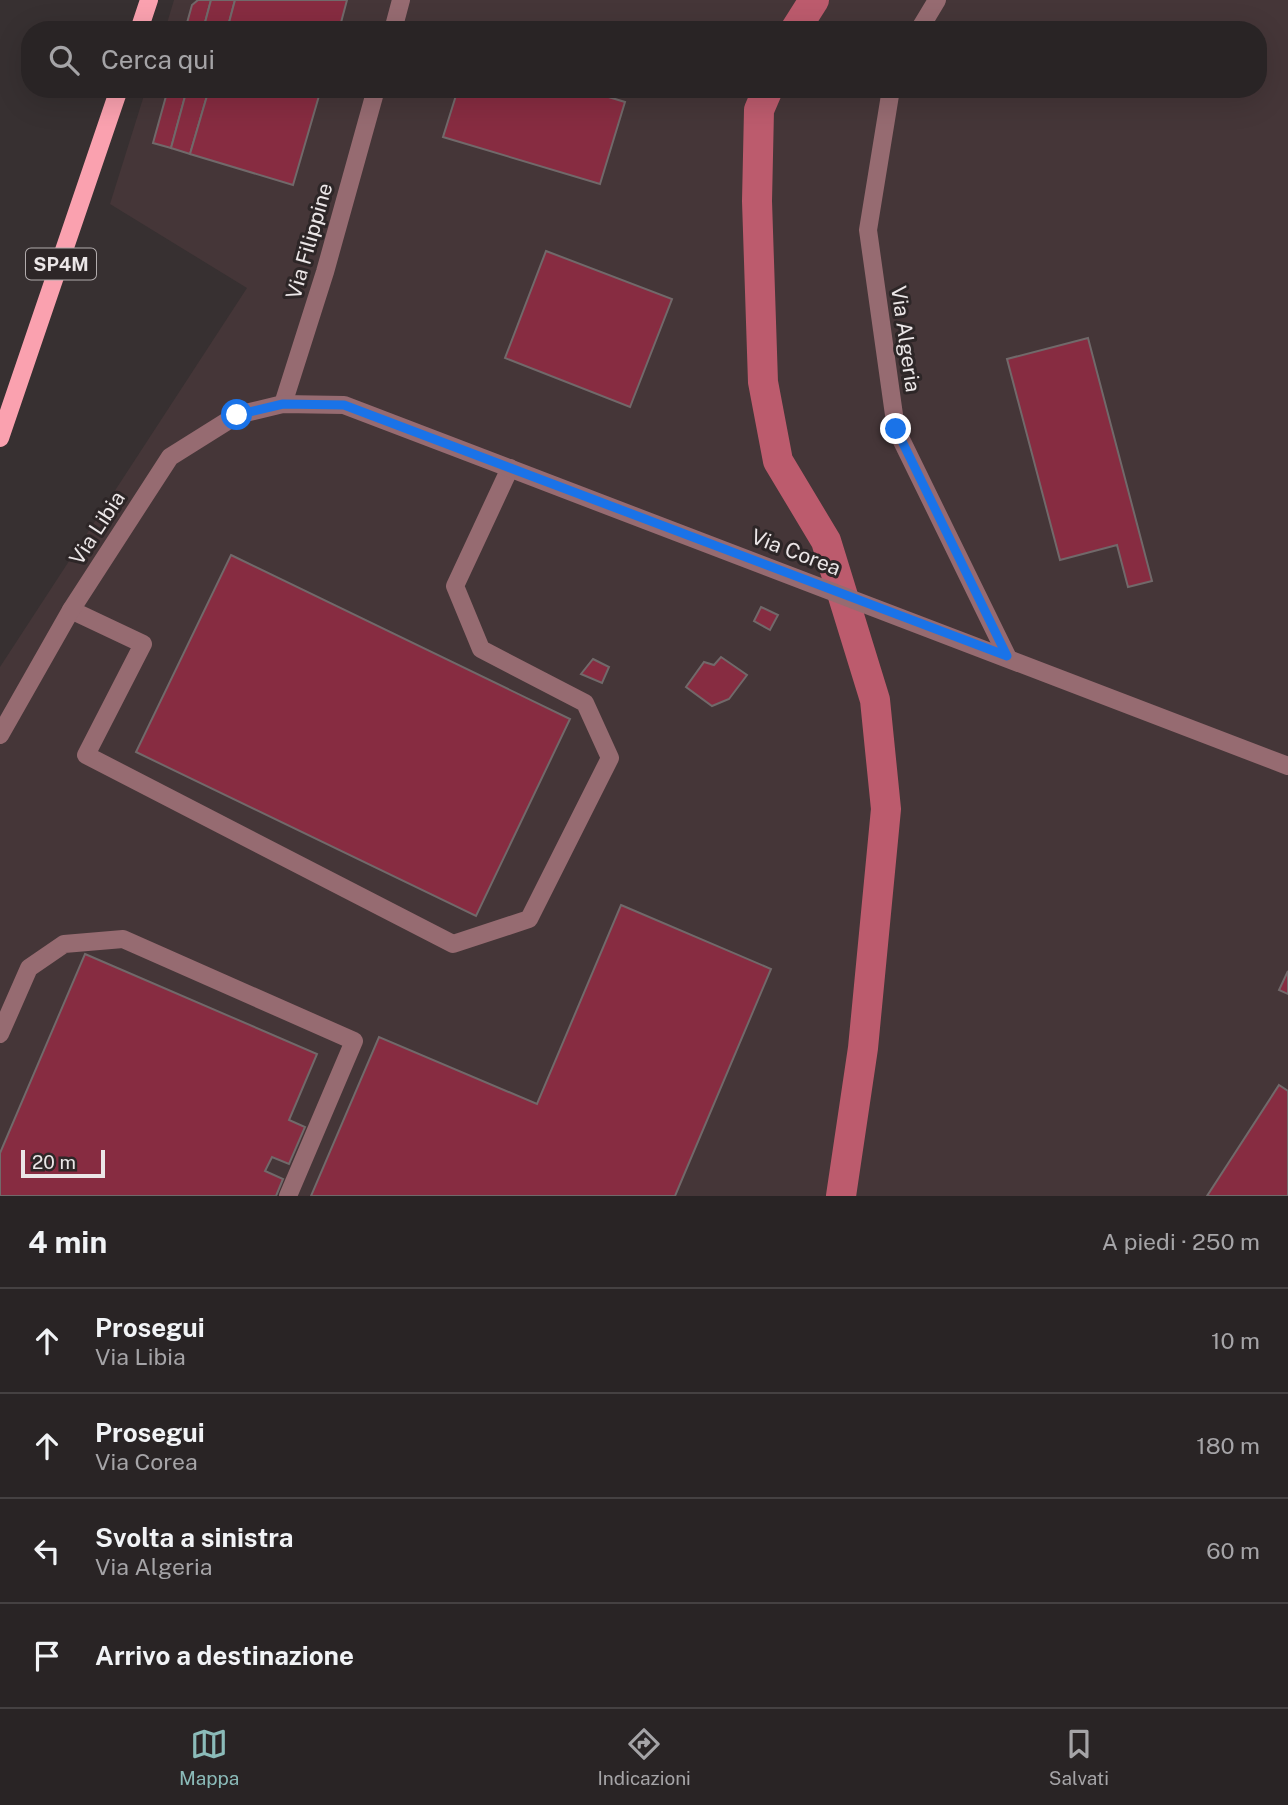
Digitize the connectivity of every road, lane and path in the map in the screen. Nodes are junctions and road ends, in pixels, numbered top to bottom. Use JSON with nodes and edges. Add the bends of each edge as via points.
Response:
{"nodes":[{"id":1,"x":149,"y":0,"type":"edge"},
{"id":2,"x":401,"y":0,"type":"edge"},
{"id":3,"x":937,"y":0,"type":"edge"},
{"id":4,"x":142,"y":21,"type":"edge"},
{"id":5,"x":395,"y":21,"type":"edge"},
{"id":6,"x":924,"y":21,"type":"edge"},
{"id":7,"x":116,"y":98,"type":"edge"},
{"id":8,"x":373,"y":98,"type":"edge"},
{"id":9,"x":890,"y":98,"type":"edge"},
{"id":10,"x":283,"y":404,"type":"junction"},
{"id":11,"x":0,"y":438,"type":"edge"},
{"id":12,"x":510,"y":468,"type":"junction"},
{"id":13,"x":71,"y":610,"type":"junction"},
{"id":14,"x":1007,"y":656,"type":"junction"},
{"id":15,"x":0,"y":735,"type":"edge"},
{"id":16,"x":1288,"y":766,"type":"edge"},
{"id":17,"x":0,"y":1034,"type":"edge"},
{"id":18,"x":288,"y":1196,"type":"edge"}],
"edges":[{"from":1,"to":4,"type":"main road"},
{"from":2,"to":5,"type":"street"},
{"from":3,"to":6,"type":"street"},
{"from":7,"to":11,"type":"main road","number":"SP4M"},
{"from":8,"to":10,"type":"street","name":"Via Filippine"},
{"from":9,"to":14,"type":"street","name":"Via Algeria","via":[[868,230],[896,429]]},
{"from":10,"to":12,"type":"street","name":"Via Corea","via":[[344,405]]},
{"from":10,"to":13,"type":"street","name":"Via Libia","via":[[237,415],[170,457]]},
{"from":12,"to":13,"type":"street","via":[[455,586],[481,649],[585,703],[610,758],[529,919],[453,944],[86,755],[143,645]]},
{"from":12,"to":14,"type":"street","name":"Via Corea"},
{"from":13,"to":15,"type":"street","name":"Via Libia"},
{"from":14,"to":16,"type":"street","name":"Via Corea"},
{"from":17,"to":18,"type":"street","via":[[29,968],[64,944],[123,939],[354,1041]]}]}
